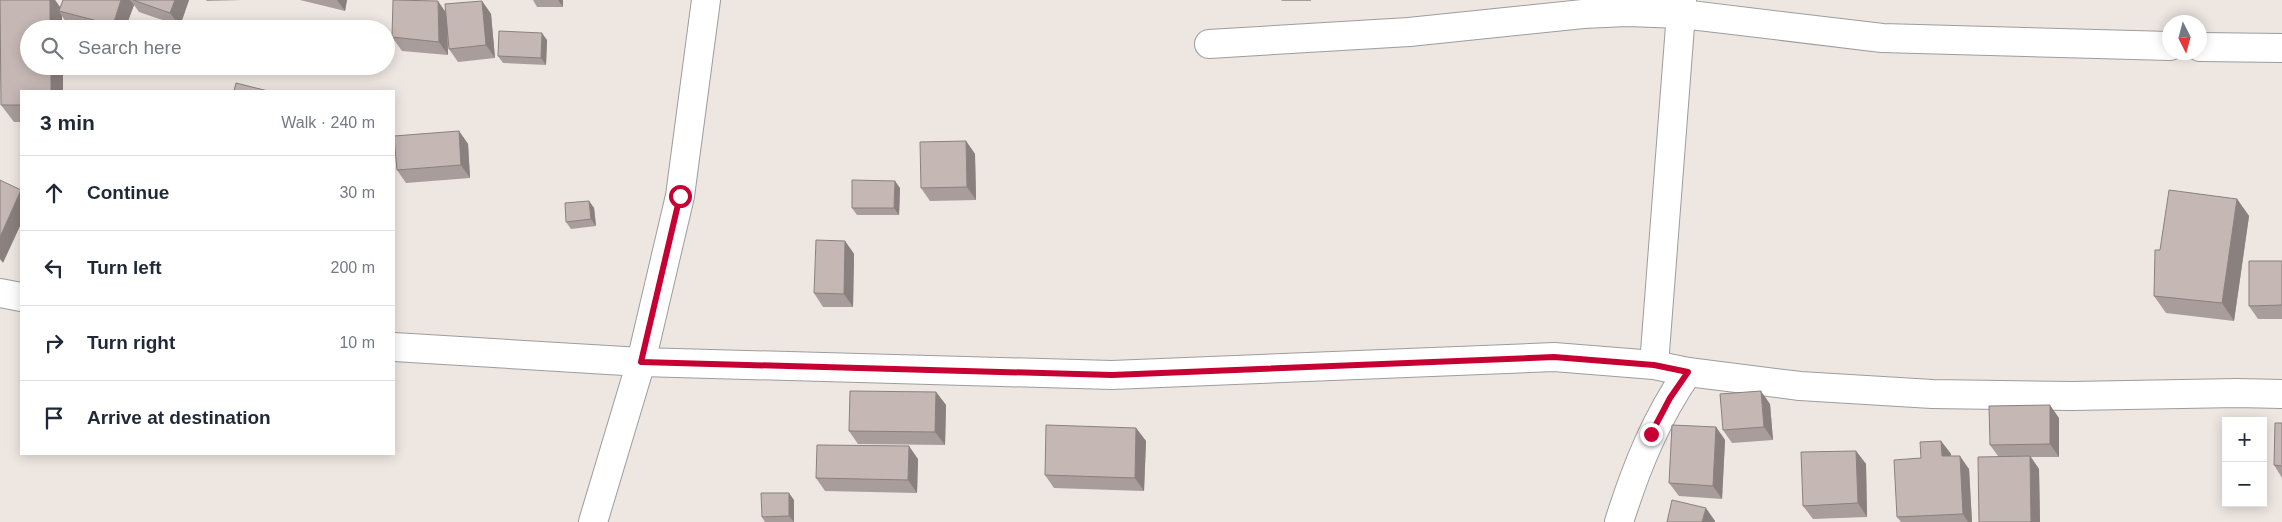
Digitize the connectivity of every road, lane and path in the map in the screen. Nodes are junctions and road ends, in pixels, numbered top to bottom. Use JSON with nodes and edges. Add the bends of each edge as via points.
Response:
{"nodes":[{"id":1,"x":706,"y":0,"type":"edge"},
{"id":2,"x":1682,"y":7,"type":"edge"},
{"id":3,"x":1209,"y":44,"type":"dead end"},
{"id":4,"x":2162,"y":46,"type":"edge"},
{"id":5,"x":2207,"y":47,"type":"edge"},
{"id":6,"x":2282,"y":48,"type":"edge"},
{"id":7,"x":0,"y":293,"type":"edge"},
{"id":8,"x":20,"y":296,"type":"edge"},
{"id":9,"x":395,"y":347,"type":"edge"},
{"id":10,"x":641,"y":362,"type":"junction"},
{"id":11,"x":1654,"y":365,"type":"junction"},
{"id":12,"x":1688,"y":372,"type":"junction"},
{"id":13,"x":2282,"y":394,"type":"edge"},
{"id":14,"x":593,"y":522,"type":"edge"},
{"id":15,"x":1619,"y":522,"type":"edge"}],
"edges":[{"from":1,"to":10,"type":"street","via":[[680,196]]},
{"from":2,"to":3,"type":"street","via":[[1409,32]]},
{"from":2,"to":4,"type":"street","via":[[1882,38]]},
{"from":2,"to":11,"type":"street"},
{"from":5,"to":6,"type":"street"},
{"from":7,"to":8,"type":"street"},
{"from":9,"to":10,"type":"street"},
{"from":10,"to":11,"type":"street","via":[[1112,375],[1554,357]]},
{"from":10,"to":14,"type":"street"},
{"from":11,"to":12,"type":"street"},
{"from":12,"to":13,"type":"street","via":[[1800,386],[1932,394]]},
{"from":12,"to":15,"type":"street","via":[[1651,434]]}]}
